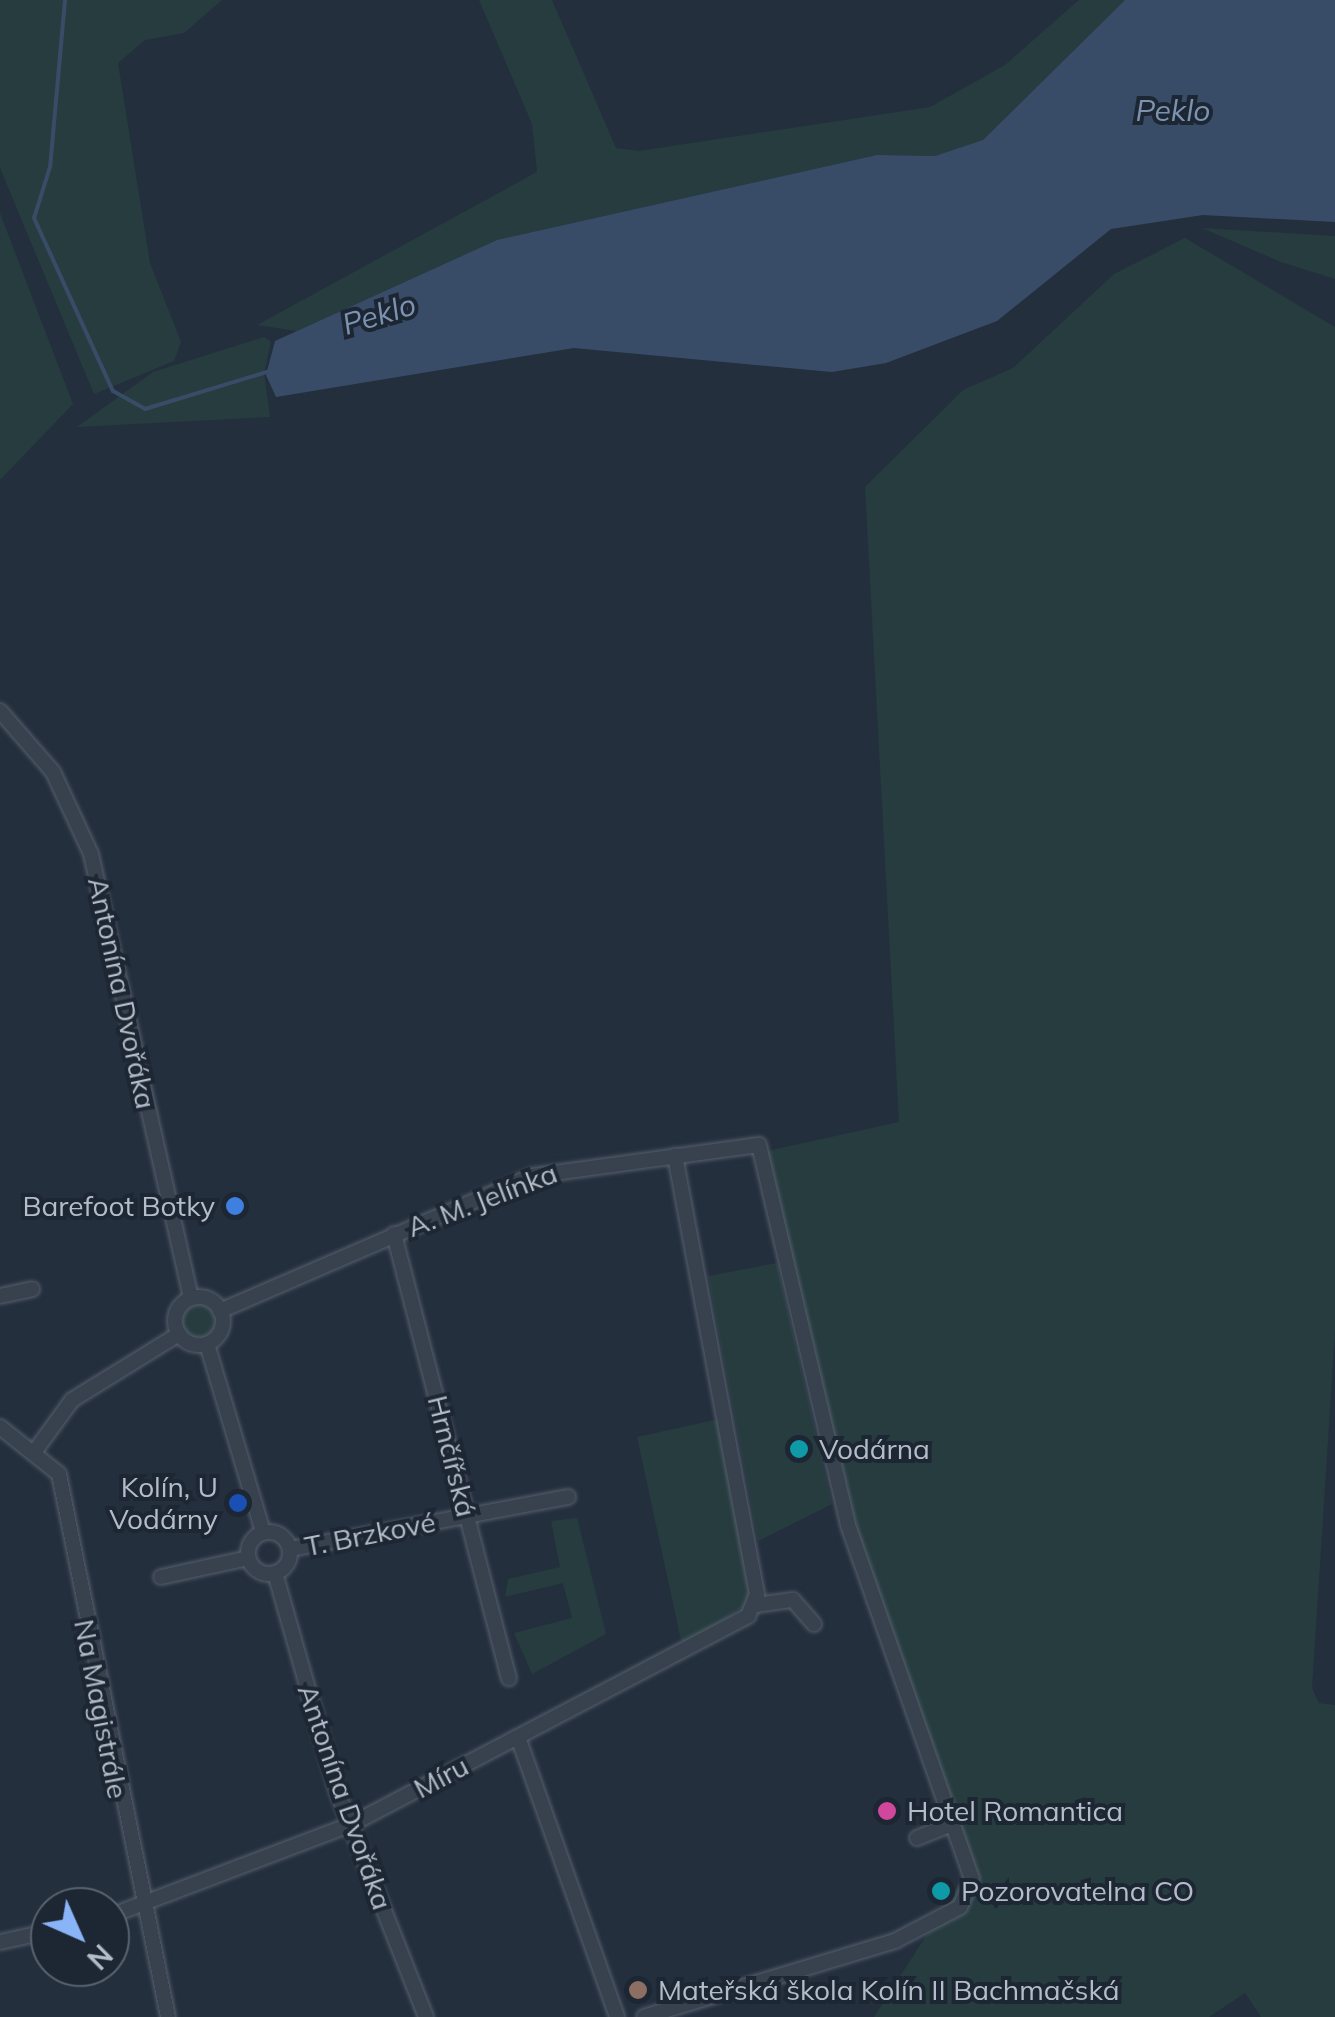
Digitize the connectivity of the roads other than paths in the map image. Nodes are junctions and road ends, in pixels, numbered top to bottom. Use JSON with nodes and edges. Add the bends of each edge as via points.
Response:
{"nodes":[{"id":1,"x":0,"y":711,"type":"edge"},
{"id":2,"x":675,"y":1156,"type":"junction"},
{"id":3,"x":394,"y":1234,"type":"junction"},
{"id":4,"x":32,"y":1288,"type":"dead end"},
{"id":5,"x":0,"y":1296,"type":"edge"},
{"id":6,"x":191,"y":1298,"type":"junction"},
{"id":7,"x":220,"y":1311,"type":"junction"},
{"id":8,"x":178,"y":1334,"type":"junction"},
{"id":9,"x":207,"y":1344,"type":"junction"},
{"id":10,"x":0,"y":1427,"type":"edge"},
{"id":11,"x":35,"y":1452,"type":"junction"},
{"id":12,"x":568,"y":1497,"type":"dead end"},
{"id":13,"x":467,"y":1516,"type":"junction"},
{"id":14,"x":263,"y":1532,"type":"junction"},
{"id":15,"x":290,"y":1549,"type":"junction"},
{"id":16,"x":248,"y":1558,"type":"junction"},
{"id":17,"x":274,"y":1573,"type":"junction"},
{"id":18,"x":161,"y":1577,"type":"dead end"},
{"id":19,"x":756,"y":1605,"type":"junction"},
{"id":20,"x":814,"y":1624,"type":"dead end"},
{"id":21,"x":509,"y":1678,"type":"dead end"},
{"id":22,"x":518,"y":1736,"type":"junction"},
{"id":23,"x":952,"y":1824,"type":"junction"},
{"id":24,"x":350,"y":1825,"type":"junction"},
{"id":25,"x":917,"y":1838,"type":"dead end"},
{"id":26,"x":138,"y":1907,"type":"junction"},
{"id":27,"x":130,"y":1910,"type":"edge"},
{"id":28,"x":30,"y":1936,"type":"edge"},
{"id":29,"x":0,"y":1942,"type":"edge"},
{"id":30,"x":168,"y":2017,"type":"edge"},
{"id":31,"x":426,"y":2017,"type":"edge"},
{"id":32,"x":617,"y":2017,"type":"edge"},
{"id":33,"x":644,"y":2017,"type":"edge"}],
"edges":[{"from":1,"to":6,"type":"street","name":"Antonína Dvořáka","via":[[53,772],[91,854]]},
{"from":2,"to":3,"type":"street","name":"A. M. Jelínka","via":[[532,1176]]},
{"from":2,"to":19,"type":"street"},
{"from":2,"to":23,"type":"street","name":"A. M. Jelínka","via":[[759,1145],[848,1524]]},
{"from":3,"to":7,"type":"street","name":"A. M. Jelínka"},
{"from":3,"to":13,"type":"street","name":"Hrnčířská"},
{"from":4,"to":5,"type":"street"},
{"from":6,"to":7,"type":"street"},
{"from":6,"to":8,"type":"street","via":[[176,1313]]},
{"from":7,"to":9,"type":"street","via":[[221,1329]]},
{"from":8,"to":9,"type":"street"},
{"from":8,"to":11,"type":"street","via":[[72,1400]]},
{"from":9,"to":14,"type":"street"},
{"from":10,"to":11,"type":"street","name":"Na Magistrále"},
{"from":11,"to":26,"type":"street","name":"Na Magistrále","via":[[61,1482]]},
{"from":12,"to":13,"type":"street","name":"T. Brzkové"},
{"from":13,"to":15,"type":"street","name":"T. Brzkové"},
{"from":13,"to":21,"type":"street","name":"Hrnčířská"},
{"from":14,"to":15,"type":"street"},
{"from":14,"to":16,"type":"street"},
{"from":15,"to":17,"type":"street"},
{"from":16,"to":17,"type":"street"},
{"from":16,"to":18,"type":"street"},
{"from":17,"to":24,"type":"street","name":"Antonína Dvořáka"},
{"from":19,"to":20,"type":"street","via":[[793,1600]]},
{"from":19,"to":22,"type":"street","name":"Míru"},
{"from":22,"to":24,"type":"street","name":"Míru"},
{"from":22,"to":32,"type":"street"},
{"from":23,"to":25,"type":"street"},
{"from":23,"to":33,"type":"street","via":[[972,1879],[960,1907],[895,1941]]},
{"from":24,"to":26,"type":"street","name":"Míru"},
{"from":24,"to":31,"type":"street","name":"Antonína Dvořáka"},
{"from":26,"to":27,"type":"street","name":"Míru"},
{"from":26,"to":30,"type":"street","name":"Na Magistrále"},
{"from":28,"to":29,"type":"street"}]}
